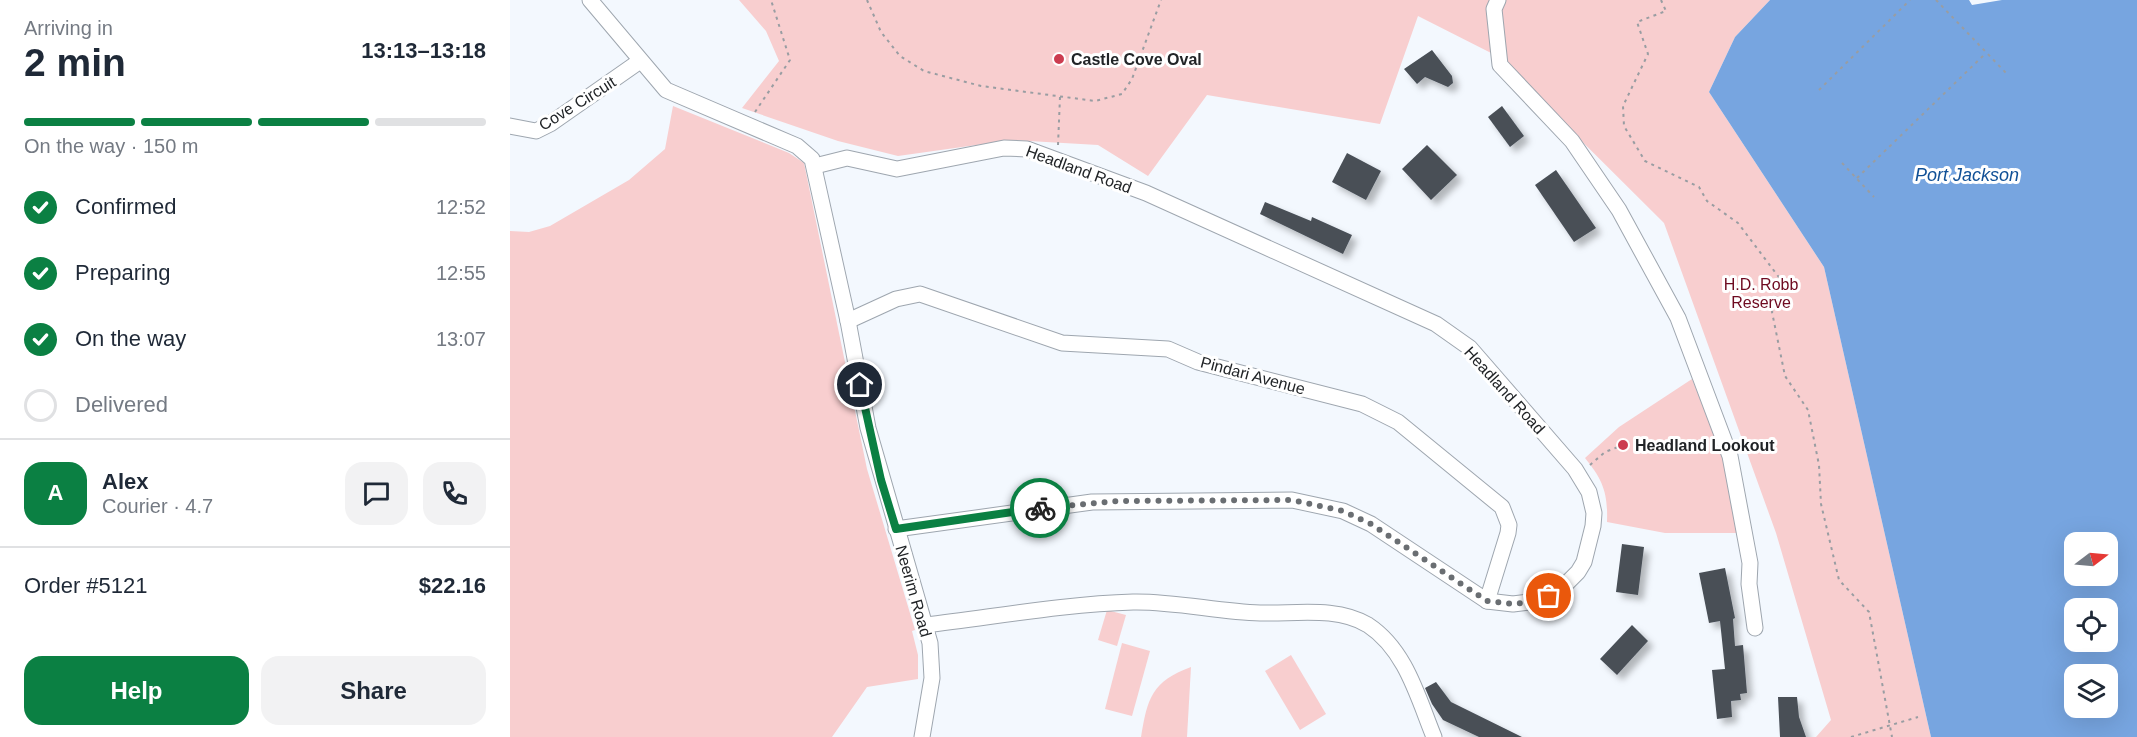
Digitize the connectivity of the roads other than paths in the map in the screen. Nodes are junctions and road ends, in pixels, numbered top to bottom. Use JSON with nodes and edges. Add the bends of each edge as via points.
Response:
{"nodes":[{"id":1,"x":590,"y":0,"type":"edge"},
{"id":2,"x":1498,"y":0,"type":"edge"},
{"id":3,"x":640,"y":62,"type":"junction"},
{"id":4,"x":510,"y":126,"type":"edge"},
{"id":5,"x":815,"y":166,"type":"junction"},
{"id":6,"x":848,"y":321,"type":"junction"},
{"id":7,"x":896,"y":529,"type":"junction"},
{"id":8,"x":1487,"y":601,"type":"junction"},
{"id":9,"x":925,"y":625,"type":"junction"},
{"id":10,"x":1755,"y":628,"type":"dead end"},
{"id":11,"x":922,"y":737,"type":"edge"},
{"id":12,"x":1434,"y":737,"type":"edge"}],
"edges":[{"from":1,"to":3,"type":"street"},
{"from":2,"to":10,"type":"street","via":[[1494,9],[1500,65],[1572,141],[1619,210],[1678,318],[1730,456],[1750,563]]},
{"from":3,"to":4,"type":"street","name":"Cove Circuit","via":[[550,124],[536,130]]},
{"from":3,"to":5,"type":"street","via":[[672,93],[797,146]]},
{"from":5,"to":6,"type":"street","name":"Neerim Road"},
{"from":5,"to":8,"type":"street","name":"Headland Road","via":[[848,158],[897,169],[1018,147],[1146,193],[1436,324],[1470,348],[1578,474],[1589,492],[1594,513],[1589,550],[1578,572],[1560,590],[1538,601]]},
{"from":6,"to":7,"type":"street","name":"Neerim Road","via":[[868,428]]},
{"from":6,"to":8,"type":"street","name":"Pindari Avenue","via":[[896,299],[920,294],[1062,343],[1168,349],[1198,362],[1362,404],[1398,422],[1502,507],[1508,533]]},
{"from":7,"to":8,"type":"street","name":"Headland Road","via":[[1071,504],[1292,500],[1343,511],[1371,524]]},
{"from":7,"to":9,"type":"street","name":"Neerim Road"},
{"from":9,"to":11,"type":"street","name":"Neerim Road","via":[[932,678]]},
{"from":9,"to":12,"type":"street","via":[[1135,602],[1221,612],[1340,615],[1367,624],[1388,642],[1398,655]]}]}
